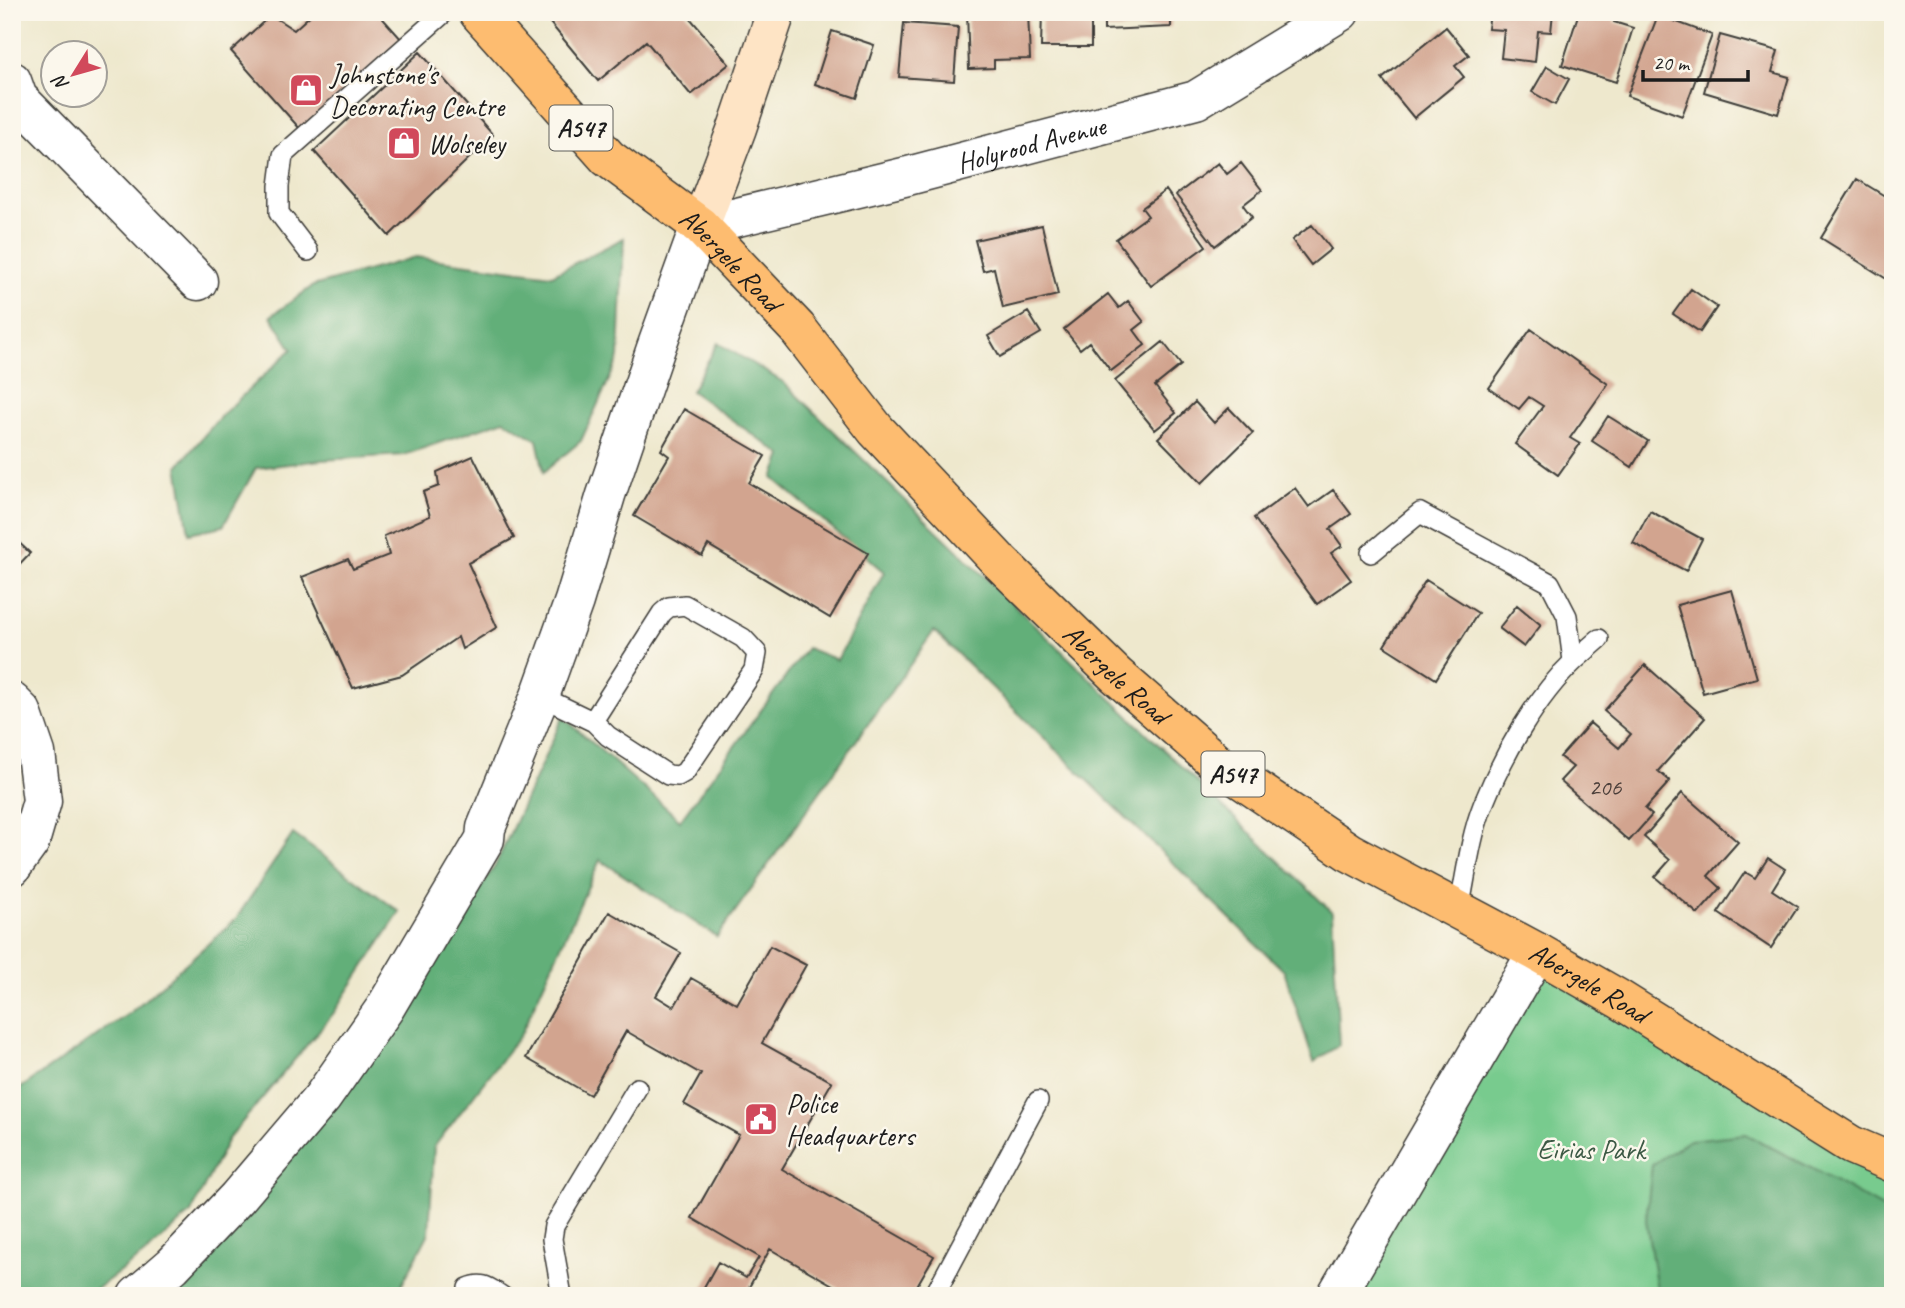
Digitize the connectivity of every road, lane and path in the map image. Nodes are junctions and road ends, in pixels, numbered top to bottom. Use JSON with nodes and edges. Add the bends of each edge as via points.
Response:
{"nodes":[{"id":1,"x":445,"y":12,"type":"edge"},
{"id":2,"x":478,"y":12,"type":"edge"},
{"id":3,"x":776,"y":12,"type":"edge"},
{"id":4,"x":1340,"y":12,"type":"edge"},
{"id":5,"x":12,"y":81,"type":"edge"},
{"id":6,"x":700,"y":226,"type":"junction"},
{"id":7,"x":307,"y":251,"type":"dead end"},
{"id":8,"x":198,"y":281,"type":"dead end"},
{"id":9,"x":1371,"y":552,"type":"dead end"},
{"id":10,"x":1599,"y":639,"type":"dead end"},
{"id":11,"x":1573,"y":661,"type":"junction"},
{"id":12,"x":540,"y":696,"type":"junction"},
{"id":13,"x":12,"y":702,"type":"edge"},
{"id":14,"x":594,"y":722,"type":"junction"},
{"id":15,"x":12,"y":867,"type":"edge"},
{"id":16,"x":1459,"y":910,"type":"junction"},
{"id":17,"x":1537,"y":951,"type":"junction"},
{"id":18,"x":637,"y":1088,"type":"dead end"},
{"id":19,"x":1038,"y":1101,"type":"dead end"},
{"id":20,"x":1893,"y":1163,"type":"edge"},
{"id":21,"x":468,"y":1288,"type":"dead end"},
{"id":22,"x":137,"y":1296,"type":"edge"},
{"id":23,"x":502,"y":1296,"type":"edge"},
{"id":24,"x":562,"y":1296,"type":"edge"},
{"id":25,"x":934,"y":1296,"type":"edge"},
{"id":26,"x":1336,"y":1296,"type":"edge"}],
"edges":[{"from":1,"to":7,"type":"lane","via":[[283,155],[279,213]]},
{"from":2,"to":6,"type":"main road","name":"Abergele Road","number":"A547","via":[[608,158]]},
{"from":3,"to":6,"type":"main road"},
{"from":4,"to":6,"type":"street","name":"Holyrood Avenue","via":[[1196,100]]},
{"from":5,"to":8,"type":"street","via":[[18,97]]},
{"from":6,"to":12,"type":"street"},
{"from":6,"to":16,"type":"main road","name":"Abergele Road","number":"A547","via":[[797,328],[886,440],[999,561],[1116,675],[1217,763],[1349,852]]},
{"from":9,"to":11,"type":"lane","via":[[1420,513],[1538,576],[1550,583],[1567,616]]},
{"from":10,"to":11,"type":"lane"},
{"from":11,"to":16,"type":"lane","via":[[1509,750],[1483,807]]},
{"from":12,"to":14,"type":"lane"},
{"from":12,"to":22,"type":"street","via":[[485,839],[385,1008],[322,1098],[237,1198]]},
{"from":13,"to":15,"type":"street","via":[[22,712],[37,753],[42,801],[30,842]]},
{"from":14,"to":14,"type":"lane","via":[[669,607],[685,605],[743,638],[757,653],[754,670],[678,776],[668,775]]},
{"from":16,"to":17,"type":"main road","name":"Abergele Road","number":"A547"},
{"from":17,"to":20,"type":"main road","name":"Abergele Road","number":"A547","via":[[1851,1145]]},
{"from":17,"to":26,"type":"street"},
{"from":18,"to":24,"type":"lane","via":[[554,1226]]},
{"from":19,"to":25,"type":"lane"},
{"from":21,"to":23,"type":"lane","via":[[477,1284]]}]}
